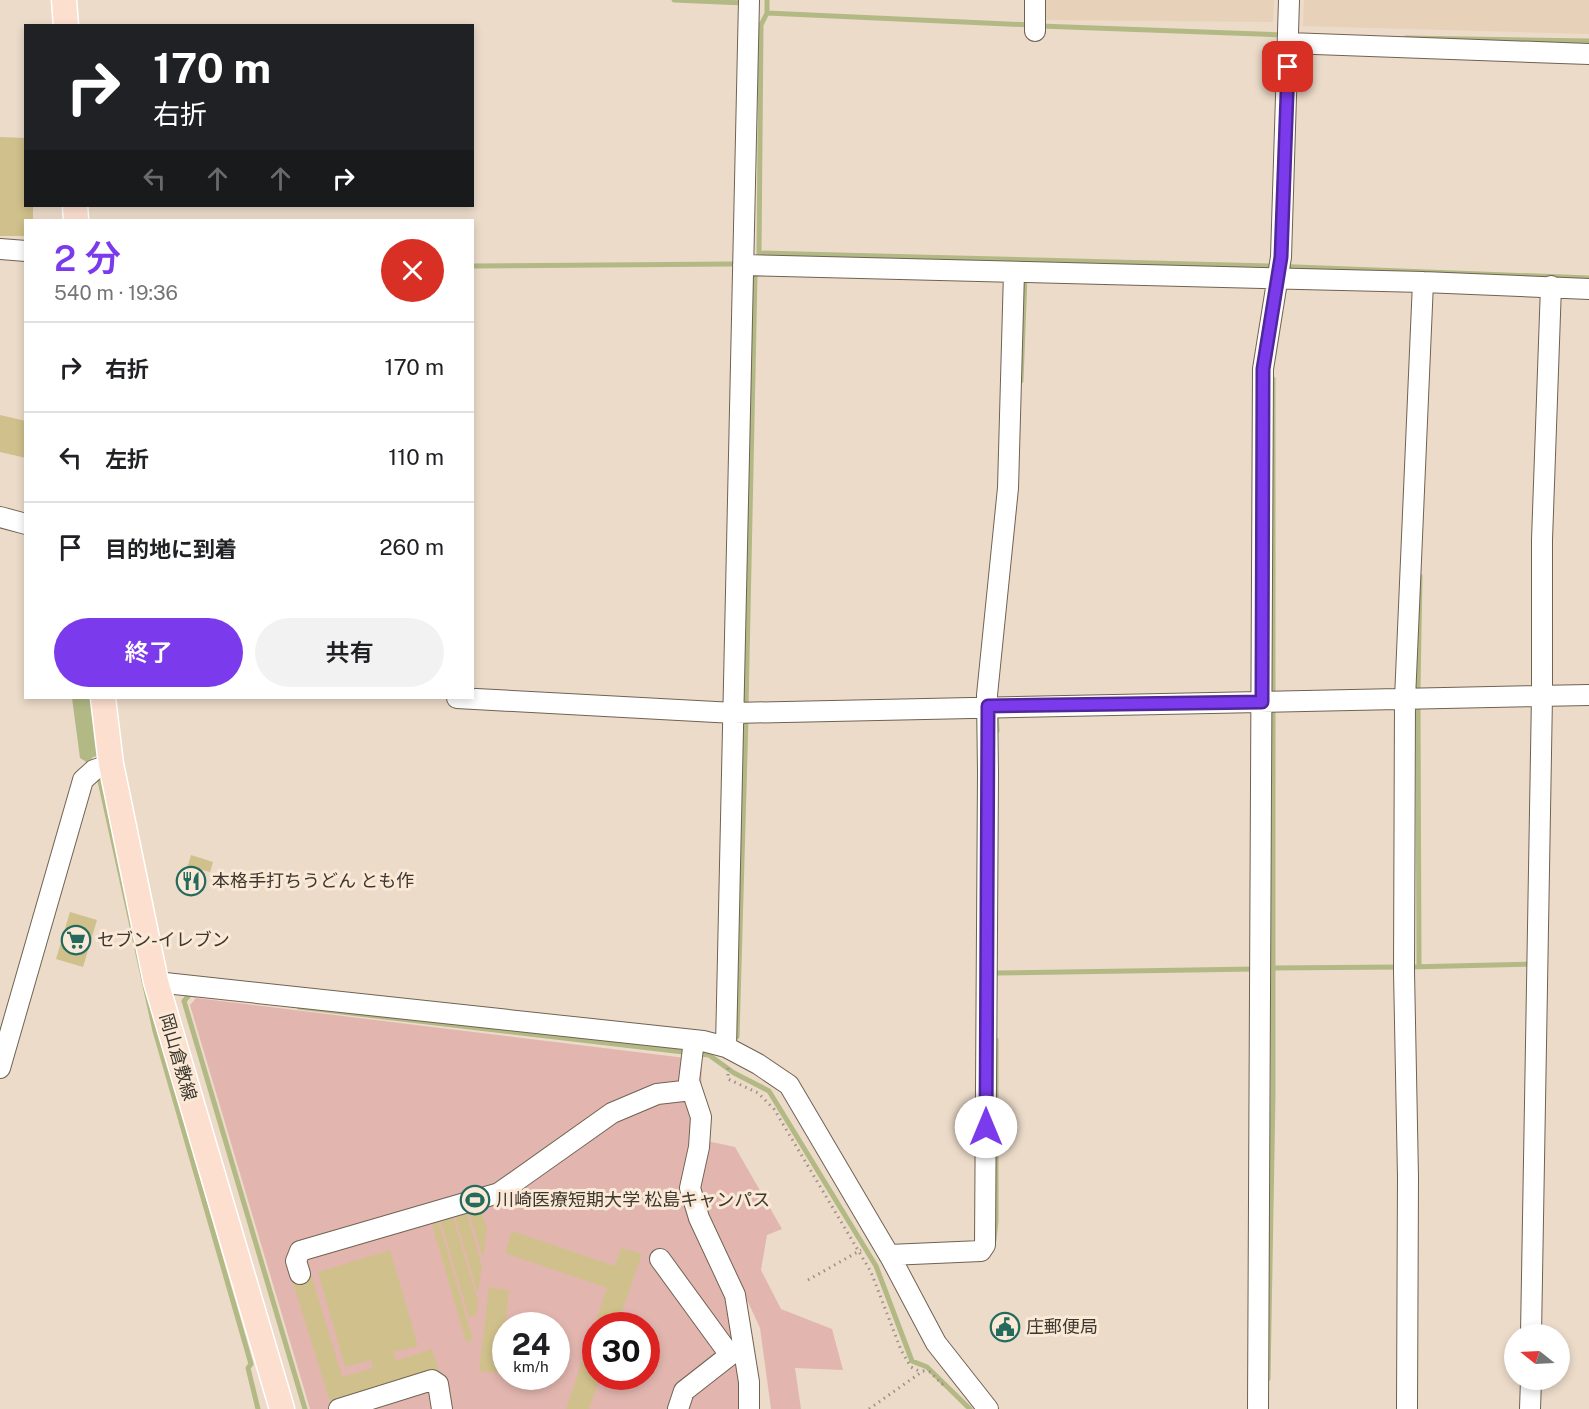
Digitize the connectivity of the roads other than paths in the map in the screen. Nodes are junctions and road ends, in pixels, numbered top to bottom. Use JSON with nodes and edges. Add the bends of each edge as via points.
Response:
{"nodes":[{"id":1,"x":64,"y":0,"type":"edge"},
{"id":2,"x":1035,"y":0,"type":"edge"},
{"id":3,"x":1289,"y":0,"type":"edge"},
{"id":4,"x":749,"y":4,"type":"edge"},
{"id":5,"x":66,"y":24,"type":"edge"},
{"id":6,"x":1035,"y":26,"type":"dead end"},
{"id":7,"x":1289,"y":35,"type":"junction"},
{"id":8,"x":1589,"y":54,"type":"edge"},
{"id":9,"x":0,"y":249,"type":"edge"},
{"id":10,"x":24,"y":250,"type":"edge"},
{"id":11,"x":752,"y":265,"type":"junction"},
{"id":12,"x":1279,"y":270,"type":"junction"},
{"id":13,"x":1022,"y":272,"type":"junction"},
{"id":14,"x":1423,"y":282,"type":"junction"},
{"id":15,"x":1557,"y":286,"type":"junction"},
{"id":16,"x":1589,"y":289,"type":"edge"},
{"id":17,"x":0,"y":517,"type":"edge"},
{"id":18,"x":24,"y":523,"type":"edge"},
{"id":19,"x":1548,"y":695,"type":"junction"},
{"id":20,"x":1589,"y":695,"type":"edge"},
{"id":21,"x":103,"y":699,"type":"edge"},
{"id":22,"x":474,"y":699,"type":"edge"},
{"id":23,"x":1405,"y":699,"type":"junction"},
{"id":24,"x":1268,"y":702,"type":"junction"},
{"id":25,"x":994,"y":706,"type":"junction"},
{"id":26,"x":742,"y":713,"type":"junction"},
{"id":27,"x":101,"y":767,"type":"junction"},
{"id":28,"x":156,"y":982,"type":"junction"},
{"id":29,"x":726,"y":1047,"type":"junction"},
{"id":30,"x":693,"y":1049,"type":"junction"},
{"id":31,"x":0,"y":1068,"type":"edge"},
{"id":32,"x":692,"y":1090,"type":"junction"},
{"id":33,"x":660,"y":1259,"type":"dead end"},
{"id":34,"x":892,"y":1260,"type":"junction"},
{"id":35,"x":300,"y":1274,"type":"dead end"},
{"id":36,"x":1531,"y":1324,"type":"edge"},
{"id":37,"x":736,"y":1352,"type":"junction"},
{"id":38,"x":1530,"y":1390,"type":"edge"},
{"id":39,"x":282,"y":1409,"type":"edge"},
{"id":40,"x":339,"y":1409,"type":"edge"},
{"id":41,"x":442,"y":1409,"type":"edge"},
{"id":42,"x":678,"y":1409,"type":"edge"},
{"id":43,"x":750,"y":1409,"type":"edge"},
{"id":44,"x":988,"y":1409,"type":"edge"},
{"id":45,"x":1258,"y":1409,"type":"edge"},
{"id":46,"x":1407,"y":1409,"type":"edge"},
{"id":47,"x":1530,"y":1409,"type":"edge"}],
"edges":[{"from":1,"to":5,"type":"main road"},
{"from":2,"to":6,"type":"street"},
{"from":3,"to":7,"type":"street"},
{"from":4,"to":11,"type":"street"},
{"from":7,"to":8,"type":"street"},
{"from":7,"to":12,"type":"street"},
{"from":9,"to":10,"type":"street"},
{"from":11,"to":13,"type":"street"},
{"from":11,"to":26,"type":"street"},
{"from":12,"to":13,"type":"street"},
{"from":12,"to":14,"type":"street"},
{"from":12,"to":24,"type":"street","via":[[1263,369]]},
{"from":13,"to":25,"type":"street","via":[[1008,488],[987,695]]},
{"from":14,"to":15,"type":"street"},
{"from":14,"to":23,"type":"street"},
{"from":15,"to":16,"type":"street"},
{"from":15,"to":19,"type":"street","via":[[1543,493]]},
{"from":17,"to":18,"type":"street"},
{"from":19,"to":20,"type":"street"},
{"from":19,"to":23,"type":"street"},
{"from":19,"to":36,"type":"street","via":[[1537,965]]},
{"from":21,"to":27,"type":"main road","name":"岡山倉敷線"},
{"from":22,"to":26,"type":"street"},
{"from":23,"to":24,"type":"street"},
{"from":23,"to":46,"type":"street"},
{"from":24,"to":25,"type":"street"},
{"from":24,"to":45,"type":"street","via":[[1260,968]]},
{"from":25,"to":26,"type":"street"},
{"from":25,"to":34,"type":"street","via":[[985,1245],[981,1251]]},
{"from":26,"to":29,"type":"street"},
{"from":27,"to":28,"type":"main road","name":"岡山倉敷線"},
{"from":27,"to":31,"type":"street","via":[[83,780]]},
{"from":28,"to":30,"type":"street"},
{"from":28,"to":39,"type":"main road","name":"岡山倉敷線"},
{"from":29,"to":30,"type":"street"},
{"from":29,"to":34,"type":"street","via":[[789,1085]]},
{"from":30,"to":32,"type":"street","via":[[689,1080]]},
{"from":32,"to":35,"type":"street","via":[[657,1094],[612,1113],[499,1193],[300,1251],[296,1260]]},
{"from":32,"to":37,"type":"street","via":[[701,1117],[690,1188],[699,1218],[735,1295]]},
{"from":33,"to":37,"type":"street"},
{"from":34,"to":44,"type":"street","via":[[936,1343]]},
{"from":37,"to":42,"type":"street","via":[[684,1391]]},
{"from":37,"to":43,"type":"street","via":[[749,1382]]},
{"from":38,"to":47,"type":"street"},
{"from":40,"to":41,"type":"street","via":[[432,1380],[438,1384]]}]}
